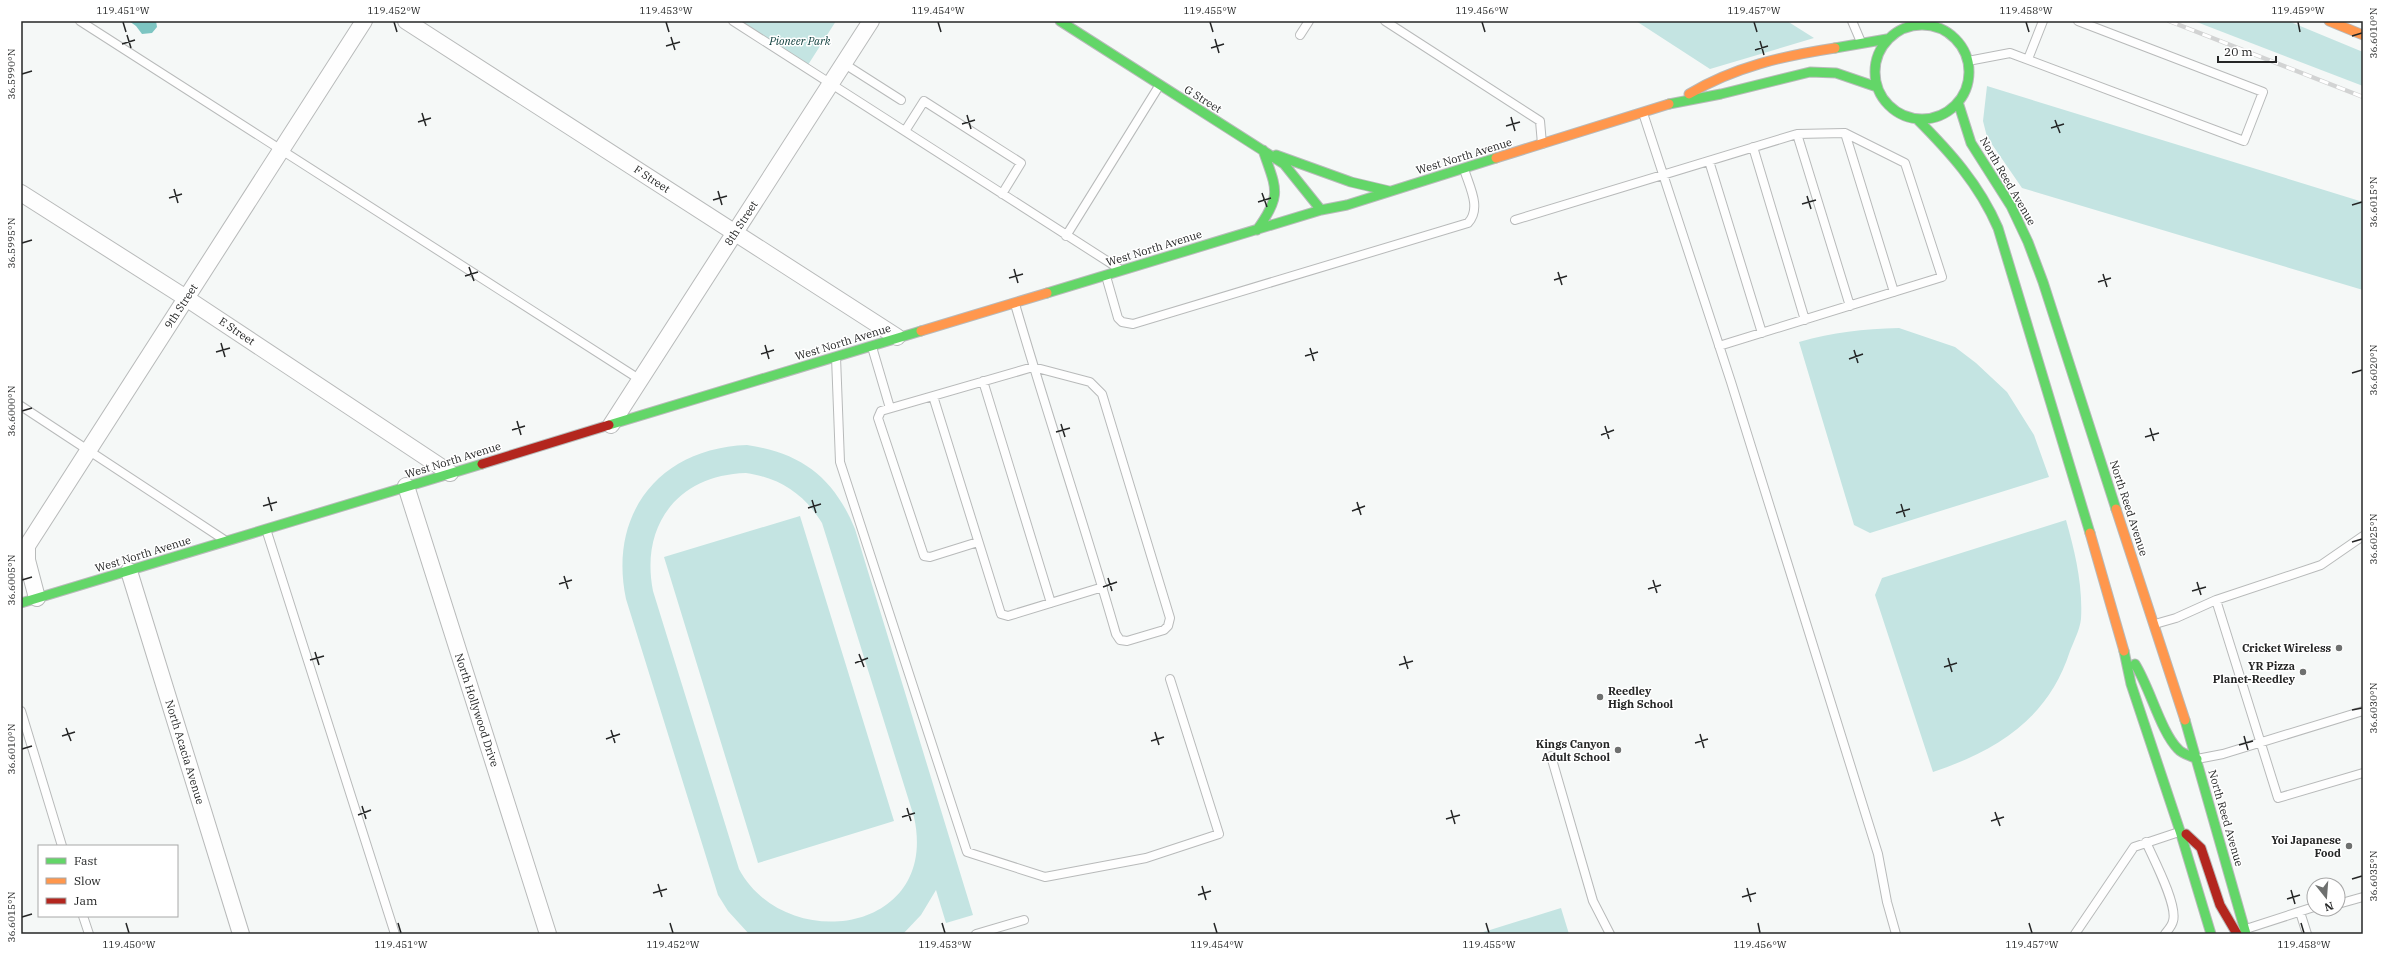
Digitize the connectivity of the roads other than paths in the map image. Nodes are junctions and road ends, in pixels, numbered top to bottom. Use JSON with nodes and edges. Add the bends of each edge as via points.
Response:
{"nodes":[{"id":1,"x":80,"y":21,"type":"edge"},
{"id":2,"x":364,"y":21,"type":"edge"},
{"id":3,"x":406,"y":21,"type":"edge"},
{"id":4,"x":732,"y":21,"type":"edge"},
{"id":5,"x":871,"y":21,"type":"edge"},
{"id":6,"x":1060,"y":21,"type":"edge"},
{"id":7,"x":1309,"y":21,"type":"edge"},
{"id":8,"x":1386,"y":21,"type":"edge"},
{"id":9,"x":1852,"y":21,"type":"edge"},
{"id":10,"x":1902,"y":21,"type":"edge"},
{"id":11,"x":1953,"y":21,"type":"edge"},
{"id":12,"x":2043,"y":21,"type":"edge"},
{"id":13,"x":2078,"y":21,"type":"edge"},
{"id":14,"x":2329,"y":21,"type":"edge"},
{"id":15,"x":1897,"y":31,"type":"junction"},
{"id":16,"x":1951,"y":33,"type":"junction"},
{"id":17,"x":1300,"y":35,"type":"dead end"},
{"id":18,"x":2363,"y":35,"type":"edge"},
{"id":19,"x":1887,"y":39,"type":"junction"},
{"id":20,"x":1862,"y":43,"type":"junction"},
{"id":21,"x":2028,"y":59,"type":"junction"},
{"id":22,"x":1968,"y":61,"type":"junction"},
{"id":23,"x":843,"y":63,"type":"junction"},
{"id":24,"x":830,"y":84,"type":"junction"},
{"id":25,"x":1159,"y":86,"type":"junction"},
{"id":26,"x":1877,"y":87,"type":"junction"},
{"id":27,"x":901,"y":100,"type":"dead end"},
{"id":28,"x":1958,"y":102,"type":"junction"},
{"id":29,"x":1672,"y":103,"type":"junction"},
{"id":30,"x":1643,"y":113,"type":"junction"},
{"id":31,"x":1917,"y":119,"type":"junction"},
{"id":32,"x":904,"y":132,"type":"junction"},
{"id":33,"x":1845,"y":133,"type":"junction"},
{"id":34,"x":1797,"y":134,"type":"junction"},
{"id":35,"x":1542,"y":144,"type":"junction"},
{"id":36,"x":1753,"y":147,"type":"junction"},
{"id":37,"x":1263,"y":150,"type":"junction"},
{"id":38,"x":281,"y":151,"type":"junction"},
{"id":39,"x":1708,"y":161,"type":"junction"},
{"id":40,"x":1464,"y":168,"type":"junction"},
{"id":41,"x":1664,"y":174,"type":"junction"},
{"id":42,"x":1389,"y":191,"type":"junction"},
{"id":43,"x":21,"y":194,"type":"edge"},
{"id":44,"x":1002,"y":194,"type":"junction"},
{"id":45,"x":1321,"y":210,"type":"junction"},
{"id":46,"x":1515,"y":220,"type":"dead end"},
{"id":47,"x":1257,"y":230,"type":"junction"},
{"id":48,"x":735,"y":233,"type":"junction"},
{"id":49,"x":1066,"y":236,"type":"junction"},
{"id":50,"x":1122,"y":270,"type":"junction"},
{"id":51,"x":1105,"y":275,"type":"junction"},
{"id":52,"x":2016,"y":289,"type":"junction"},
{"id":53,"x":1894,"y":292,"type":"junction"},
{"id":54,"x":186,"y":298,"type":"junction"},
{"id":55,"x":1014,"y":303,"type":"junction"},
{"id":56,"x":1850,"y":306,"type":"junction"},
{"id":57,"x":1805,"y":320,"type":"junction"},
{"id":58,"x":1762,"y":333,"type":"junction"},
{"id":59,"x":897,"y":338,"type":"junction"},
{"id":60,"x":871,"y":345,"type":"junction"},
{"id":61,"x":1719,"y":346,"type":"junction"},
{"id":62,"x":836,"y":356,"type":"junction"},
{"id":63,"x":2050,"y":365,"type":"dead end"},
{"id":64,"x":1033,"y":367,"type":"junction"},
{"id":65,"x":640,"y":379,"type":"junction"},
{"id":66,"x":983,"y":381,"type":"junction"},
{"id":67,"x":933,"y":396,"type":"junction"},
{"id":68,"x":21,"y":406,"type":"edge"},
{"id":69,"x":890,"y":408,"type":"junction"},
{"id":70,"x":2074,"y":414,"type":"dead end"},
{"id":71,"x":611,"y":425,"type":"junction"},
{"id":72,"x":2091,"y":431,"type":"junction"},
{"id":73,"x":89,"y":450,"type":"junction"},
{"id":74,"x":450,"y":473,"type":"junction"},
{"id":75,"x":406,"y":486,"type":"junction"},
{"id":76,"x":266,"y":529,"type":"junction"},
{"id":77,"x":2363,"y":536,"type":"edge"},
{"id":78,"x":227,"y":541,"type":"junction"},
{"id":79,"x":978,"y":542,"type":"junction"},
{"id":80,"x":129,"y":571,"type":"junction"},
{"id":81,"x":1103,"y":587,"type":"junction"},
{"id":82,"x":37,"y":598,"type":"junction"},
{"id":83,"x":2216,"y":600,"type":"junction"},
{"id":84,"x":21,"y":603,"type":"edge"},
{"id":85,"x":1051,"y":603,"type":"junction"},
{"id":86,"x":2154,"y":624,"type":"junction"},
{"id":87,"x":2122,"y":641,"type":"junction"},
{"id":88,"x":1170,"y":679,"type":"dead end"},
{"id":89,"x":21,"y":711,"type":"edge"},
{"id":90,"x":2363,"y":711,"type":"edge"},
{"id":91,"x":2260,"y":742,"type":"junction"},
{"id":92,"x":1551,"y":756,"type":"dead end"},
{"id":93,"x":2197,"y":759,"type":"junction"},
{"id":94,"x":2363,"y":773,"type":"edge"},
{"id":95,"x":2180,"y":831,"type":"junction"},
{"id":96,"x":2146,"y":842,"type":"junction"},
{"id":97,"x":62,"y":845,"type":"edge"},
{"id":98,"x":2363,"y":897,"type":"edge"},
{"id":99,"x":2346,"y":902,"type":"edge"},
{"id":100,"x":2306,"y":910,"type":"edge"},
{"id":101,"x":2300,"y":912,"type":"junction"},
{"id":102,"x":83,"y":917,"type":"edge"},
{"id":103,"x":1024,"y":920,"type":"dead end"},
{"id":104,"x":2243,"y":933,"type":"edge"},
{"id":105,"x":88,"y":934,"type":"edge"},
{"id":106,"x":241,"y":934,"type":"edge"},
{"id":107,"x":395,"y":934,"type":"edge"},
{"id":108,"x":548,"y":934,"type":"edge"},
{"id":109,"x":976,"y":934,"type":"edge"},
{"id":110,"x":1610,"y":934,"type":"edge"},
{"id":111,"x":1896,"y":934,"type":"edge"},
{"id":112,"x":2075,"y":934,"type":"edge"},
{"id":113,"x":2165,"y":934,"type":"edge"},
{"id":114,"x":2211,"y":934,"type":"edge"},
{"id":115,"x":2307,"y":934,"type":"edge"}],
"edges":[{"from":1,"to":38,"type":"lane"},
{"from":2,"to":38,"type":"street","name":"9th Street"},
{"from":3,"to":48,"type":"street","name":"F Street"},
{"from":4,"to":24,"type":"lane"},
{"from":5,"to":23,"type":"street","name":"8th Street"},
{"from":6,"to":25,"type":"street","name":"G Street"},
{"from":7,"to":17,"type":"lane"},
{"from":8,"to":35,"type":"lane","via":[[1540,121]]},
{"from":9,"to":20,"type":"lane"},
{"from":10,"to":15,"type":"street"},
{"from":11,"to":16,"type":"street"},
{"from":12,"to":21,"type":"lane"},
{"from":13,"to":21,"type":"lane","via":[[2263,92],[2244,141]]},
{"from":14,"to":18,"type":"street"},
{"from":15,"to":16,"type":"street","via":[[1920,24],[1932,25]]},
{"from":15,"to":19,"type":"street"},
{"from":16,"to":22,"type":"street","via":[[1962,46]]},
{"from":19,"to":20,"type":"street","name":"West North Avenue"},
{"from":19,"to":26,"type":"street","via":[[1876,58],[1874,68]]},
{"from":20,"to":29,"type":"street","name":"West North Avenue","via":[[1815,50],[1720,76]]},
{"from":21,"to":22,"type":"lane","via":[[2010,53]]},
{"from":22,"to":28,"type":"street","via":[[1969,81]]},
{"from":23,"to":24,"type":"street","name":"8th Street"},
{"from":23,"to":27,"type":"lane"},
{"from":24,"to":32,"type":"lane"},
{"from":24,"to":48,"type":"street","name":"8th Street"},
{"from":25,"to":37,"type":"street","name":"G Street"},
{"from":25,"to":49,"type":"lane"},
{"from":26,"to":29,"type":"street","name":"West North Avenue","via":[[1836,73],[1810,72]]},
{"from":26,"to":31,"type":"street","via":[[1887,104],[1896,111]]},
{"from":28,"to":31,"type":"street","via":[[1940,116]]},
{"from":28,"to":72,"type":"street","name":"North Reed Avenue","via":[[1971,143],[2011,206],[2028,242]]},
{"from":29,"to":30,"type":"street","name":"West North Avenue"},
{"from":30,"to":35,"type":"street","name":"West North Avenue"},
{"from":30,"to":41,"type":"lane"},
{"from":31,"to":52,"type":"street","via":[[1969,172],[1985,197],[1998,228]]},
{"from":32,"to":44,"type":"lane"},
{"from":32,"to":44,"type":"lane","via":[[924,101],[1022,163]]},
{"from":33,"to":34,"type":"lane"},
{"from":33,"to":53,"type":"lane"},
{"from":33,"to":53,"type":"lane","via":[[1905,164],[1942,277]]},
{"from":34,"to":36,"type":"lane"},
{"from":34,"to":56,"type":"lane"},
{"from":35,"to":40,"type":"street","name":"West North Avenue"},
{"from":36,"to":39,"type":"lane"},
{"from":36,"to":57,"type":"lane"},
{"from":37,"to":42,"type":"street","via":[[1351,182]]},
{"from":37,"to":45,"type":"street","name":"G Street","via":[[1284,164]]},
{"from":37,"to":47,"type":"street","via":[[1273,182],[1274,199],[1273,208]]},
{"from":38,"to":54,"type":"street","name":"9th Street"},
{"from":38,"to":65,"type":"lane"},
{"from":39,"to":41,"type":"lane"},
{"from":39,"to":58,"type":"lane"},
{"from":40,"to":42,"type":"street","name":"West North Avenue"},
{"from":40,"to":51,"type":"lane","via":[[1476,206],[1473,218],[1468,223],[1133,324],[1122,322],[1118,318]]},
{"from":41,"to":46,"type":"lane"},
{"from":41,"to":61,"type":"lane"},
{"from":42,"to":45,"type":"street","name":"West North Avenue","via":[[1347,205]]},
{"from":43,"to":54,"type":"street","name":"E Street"},
{"from":44,"to":49,"type":"lane"},
{"from":45,"to":47,"type":"street","name":"West North Avenue"},
{"from":47,"to":50,"type":"street","name":"West North Avenue"},
{"from":48,"to":59,"type":"street","name":"F Street"},
{"from":48,"to":65,"type":"street","name":"8th Street"},
{"from":49,"to":50,"type":"lane"},
{"from":50,"to":51,"type":"street","name":"West North Avenue"},
{"from":51,"to":55,"type":"street","name":"West North Avenue"},
{"from":52,"to":63,"type":"street"},
{"from":52,"to":87,"type":"street"},
{"from":53,"to":56,"type":"lane"},
{"from":54,"to":73,"type":"street","name":"9th Street"},
{"from":54,"to":74,"type":"street","name":"E Street"},
{"from":55,"to":59,"type":"street","name":"West North Avenue"},
{"from":55,"to":64,"type":"lane"},
{"from":56,"to":57,"type":"lane"},
{"from":57,"to":58,"type":"lane"},
{"from":58,"to":61,"type":"lane"},
{"from":59,"to":60,"type":"street","name":"West North Avenue"},
{"from":60,"to":62,"type":"street","name":"West North Avenue"},
{"from":60,"to":69,"type":"lane"},
{"from":61,"to":111,"type":"lane","via":[[1878,854]]},
{"from":62,"to":71,"type":"street","name":"West North Avenue"},
{"from":62,"to":88,"type":"lane","via":[[840,462],[967,852],[1045,877],[1146,858],[1219,834]]},
{"from":64,"to":66,"type":"lane"},
{"from":64,"to":81,"type":"lane"},
{"from":64,"to":81,"type":"lane","via":[[1090,382],[1102,394],[1170,618],[1168,626],[1164,630],[1120,640]]},
{"from":65,"to":71,"type":"street","name":"8th Street"},
{"from":66,"to":67,"type":"lane"},
{"from":66,"to":85,"type":"lane"},
{"from":67,"to":69,"type":"lane"},
{"from":67,"to":79,"type":"lane"},
{"from":68,"to":73,"type":"lane"},
{"from":69,"to":79,"type":"lane","via":[[882,411],[878,418],[924,556],[930,557]]},
{"from":70,"to":72,"type":"street"},
{"from":71,"to":74,"type":"street","name":"West North Avenue"},
{"from":72,"to":86,"type":"street","name":"North Reed Avenue"},
{"from":73,"to":78,"type":"lane"},
{"from":73,"to":82,"type":"street","name":"9th Street","via":[[27,546],[27,560]]},
{"from":74,"to":75,"type":"street","name":"West North Avenue"},
{"from":75,"to":76,"type":"street","name":"West North Avenue"},
{"from":75,"to":108,"type":"street","name":"North Hollywood Drive"},
{"from":76,"to":78,"type":"street","name":"West North Avenue"},
{"from":76,"to":107,"type":"lane"},
{"from":77,"to":83,"type":"lane","via":[[2321,565]]},
{"from":78,"to":80,"type":"street","name":"West North Avenue"},
{"from":79,"to":85,"type":"lane","via":[[1001,614],[1008,616]]},
{"from":80,"to":82,"type":"street","name":"West North Avenue"},
{"from":80,"to":106,"type":"street","name":"North Acacia Avenue"},
{"from":81,"to":85,"type":"lane"},
{"from":82,"to":84,"type":"street","name":"West North Avenue"},
{"from":83,"to":86,"type":"lane","via":[[2176,618]]},
{"from":83,"to":91,"type":"lane"},
{"from":86,"to":93,"type":"street","name":"North Reed Avenue"},
{"from":87,"to":93,"type":"street","via":[[2144,680],[2171,741],[2179,751]]},
{"from":87,"to":95,"type":"street","via":[[2131,684]]},
{"from":89,"to":97,"type":"lane"},
{"from":90,"to":91,"type":"lane"},
{"from":91,"to":93,"type":"lane"},
{"from":91,"to":94,"type":"lane","via":[[2278,798]]},
{"from":92,"to":110,"type":"lane","via":[[1593,901]]},
{"from":93,"to":104,"type":"street","name":"North Reed Avenue"},
{"from":95,"to":96,"type":"lane"},
{"from":95,"to":104,"type":"street","via":[[2191,836],[2201,848],[2220,905]]},
{"from":95,"to":114,"type":"street"},
{"from":96,"to":112,"type":"lane","via":[[2134,847]]},
{"from":96,"to":113,"type":"lane","via":[[2161,874],[2173,911],[2174,921]]},
{"from":98,"to":99,"type":"lane"},
{"from":100,"to":101,"type":"lane"},
{"from":101,"to":104,"type":"lane"},
{"from":101,"to":115,"type":"lane"},
{"from":102,"to":105,"type":"lane"},
{"from":103,"to":109,"type":"lane"}]}
